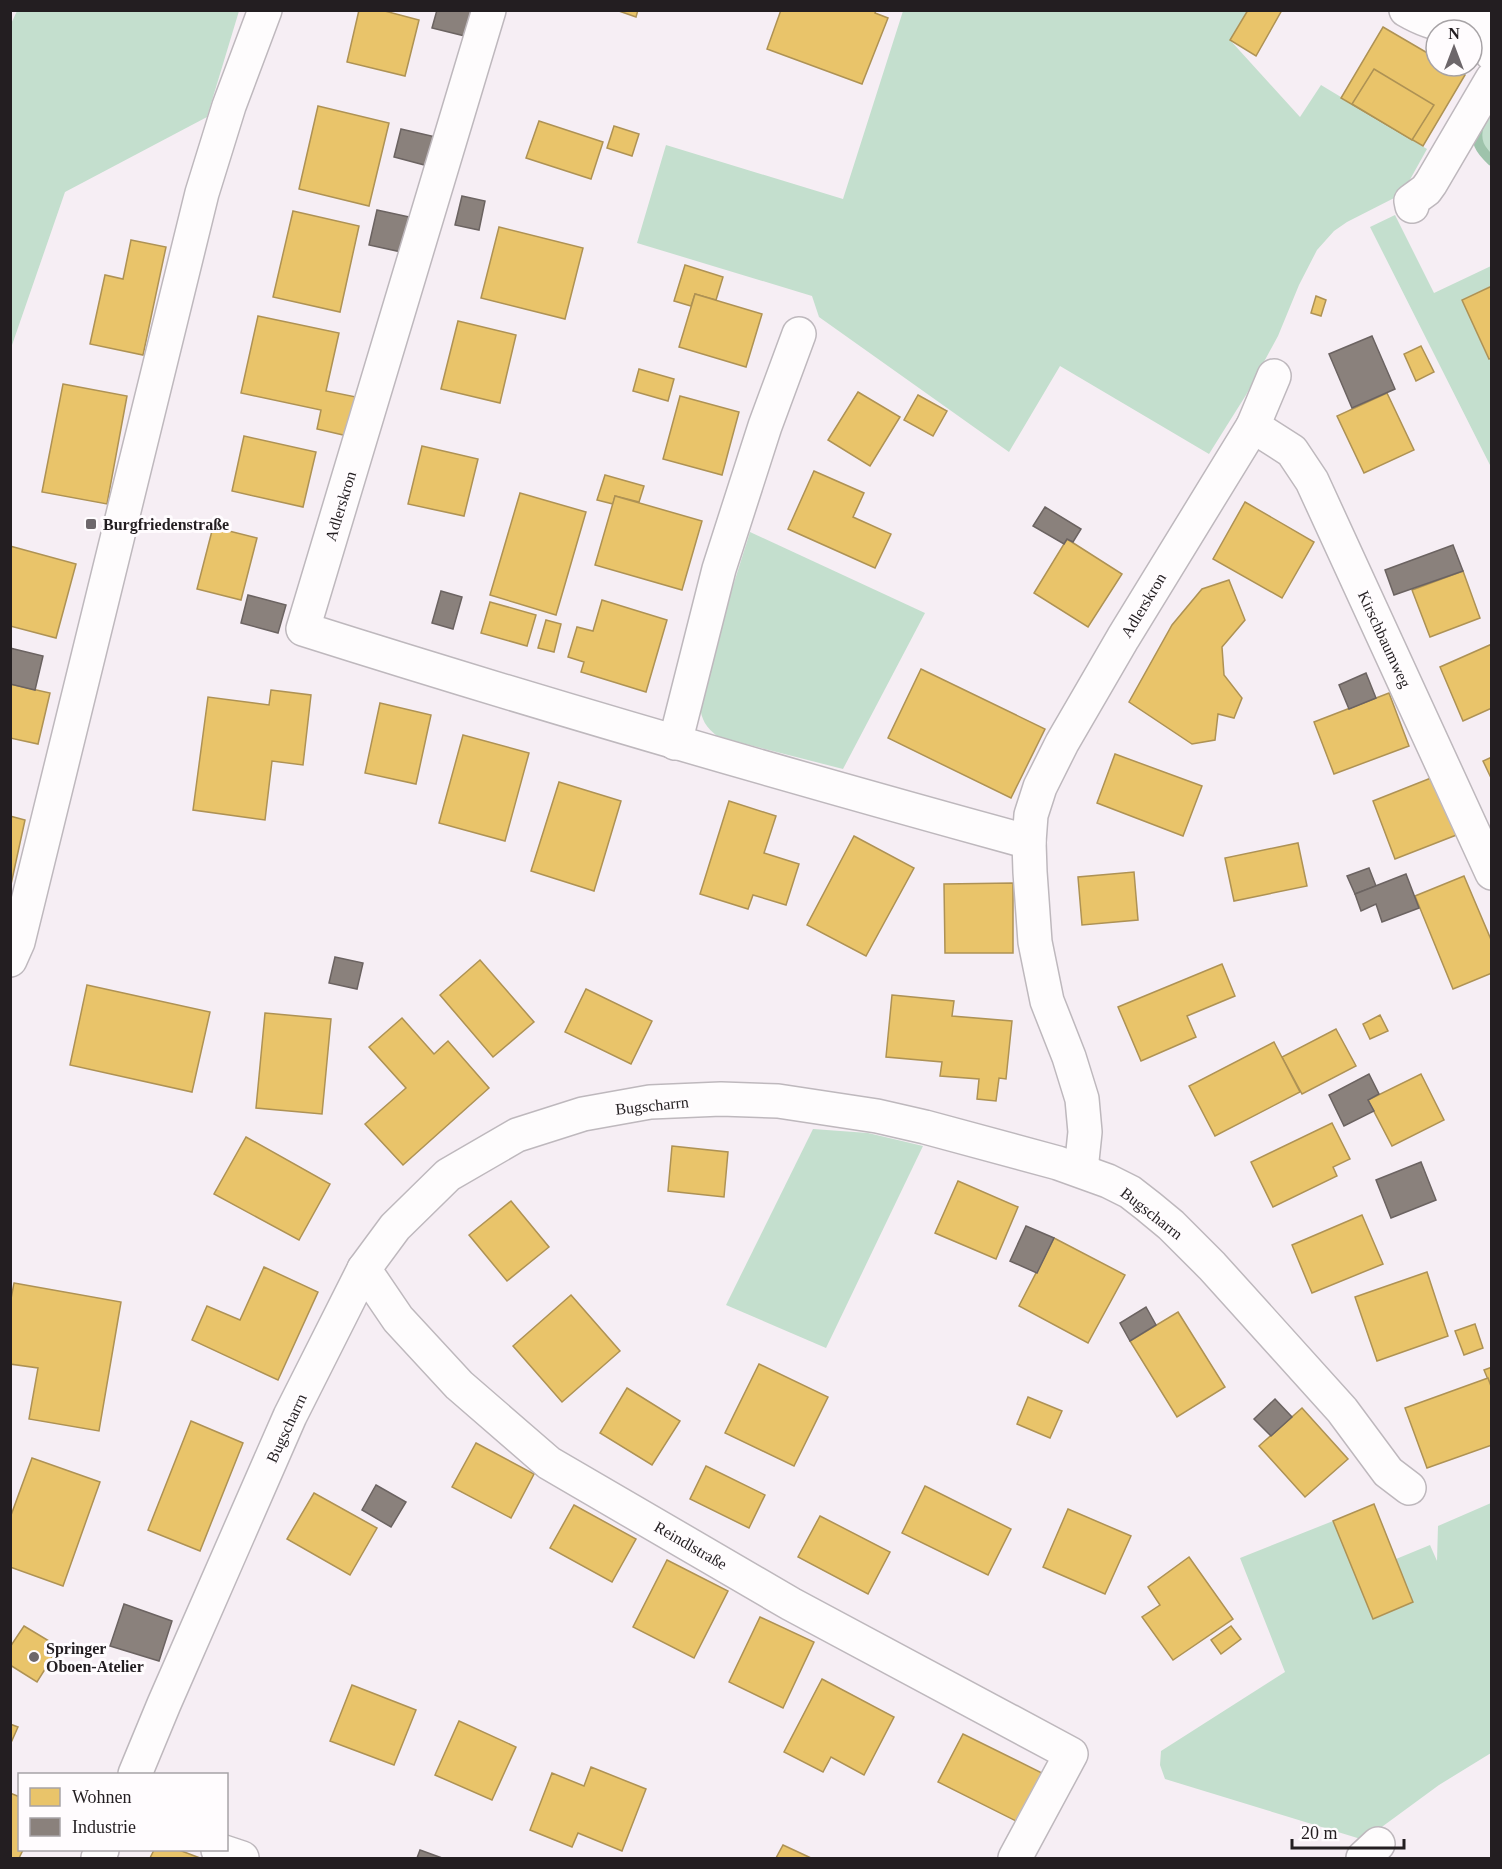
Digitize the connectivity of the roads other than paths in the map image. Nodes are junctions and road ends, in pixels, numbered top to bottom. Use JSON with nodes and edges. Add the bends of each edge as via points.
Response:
{"nodes":[{"id":1,"x":266,"y":10,"type":"edge"},
{"id":2,"x":489,"y":10,"type":"edge"},
{"id":3,"x":1406,"y":10,"type":"edge"},
{"id":4,"x":1484,"y":16,"type":"edge"},
{"id":5,"x":1491,"y":54,"type":"edge"},
{"id":6,"x":1491,"y":79,"type":"edge"},
{"id":7,"x":1412,"y":206,"type":"dead end"},
{"id":8,"x":800,"y":334,"type":"dead end"},
{"id":9,"x":1274,"y":376,"type":"dead end"},
{"id":10,"x":1253,"y":426,"type":"junction"},
{"id":11,"x":675,"y":743,"type":"junction"},
{"id":12,"x":1029,"y":842,"type":"junction"},
{"id":13,"x":1491,"y":873,"type":"edge"},
{"id":14,"x":10,"y":960,"type":"edge"},
{"id":15,"x":1081,"y":1170,"type":"junction"},
{"id":16,"x":364,"y":1269,"type":"junction"},
{"id":17,"x":1409,"y":1488,"type":"dead end"},
{"id":18,"x":135,"y":1773,"type":"edge"},
{"id":19,"x":221,"y":1851,"type":"edge"},
{"id":20,"x":242,"y":1858,"type":"edge"},
{"id":21,"x":1016,"y":1858,"type":"edge"}],
"edges":[{"from":1,"to":14,"type":"street","via":[[201,193],[18,942]]},
{"from":2,"to":11,"type":"street","name":"Adlerskron","via":[[303,629]]},
{"from":3,"to":4,"type":"street","via":[[1438,26],[1458,26]]},
{"from":4,"to":5,"type":"street"},
{"from":6,"to":7,"type":"street","via":[[1431,183],[1411,201]]},
{"from":8,"to":11,"type":"street","via":[[765,426],[719,569]]},
{"from":9,"to":10,"type":"street","name":"Adlerskron"},
{"from":10,"to":12,"type":"street","name":"Adlerskron","via":[[1062,743],[1035,802]]},
{"from":10,"to":13,"type":"street","name":"Kirschbaumweg","via":[[1292,451],[1312,481]]},
{"from":11,"to":12,"type":"street","name":"Adlerskron"},
{"from":12,"to":15,"type":"street","name":"Adlerskron","via":[[1040,972],[1080,1087],[1084,1112]]},
{"from":15,"to":16,"type":"street","name":"Bugscharrn","via":[[925,1127],[842,1110],[778,1101],[650,1102],[583,1114],[518,1135],[448,1175],[395,1227]]},
{"from":15,"to":17,"type":"street","name":"Bugscharrn","via":[[1130,1192],[1171,1225],[1342,1410],[1388,1472]]},
{"from":16,"to":18,"type":"street","name":"Bugscharrn","via":[[290,1416]]},
{"from":16,"to":21,"type":"street","name":"Reindlstraße","via":[[399,1319],[459,1385],[549,1463],[791,1604],[1071,1754]]},
{"from":19,"to":20,"type":"street"}]}
